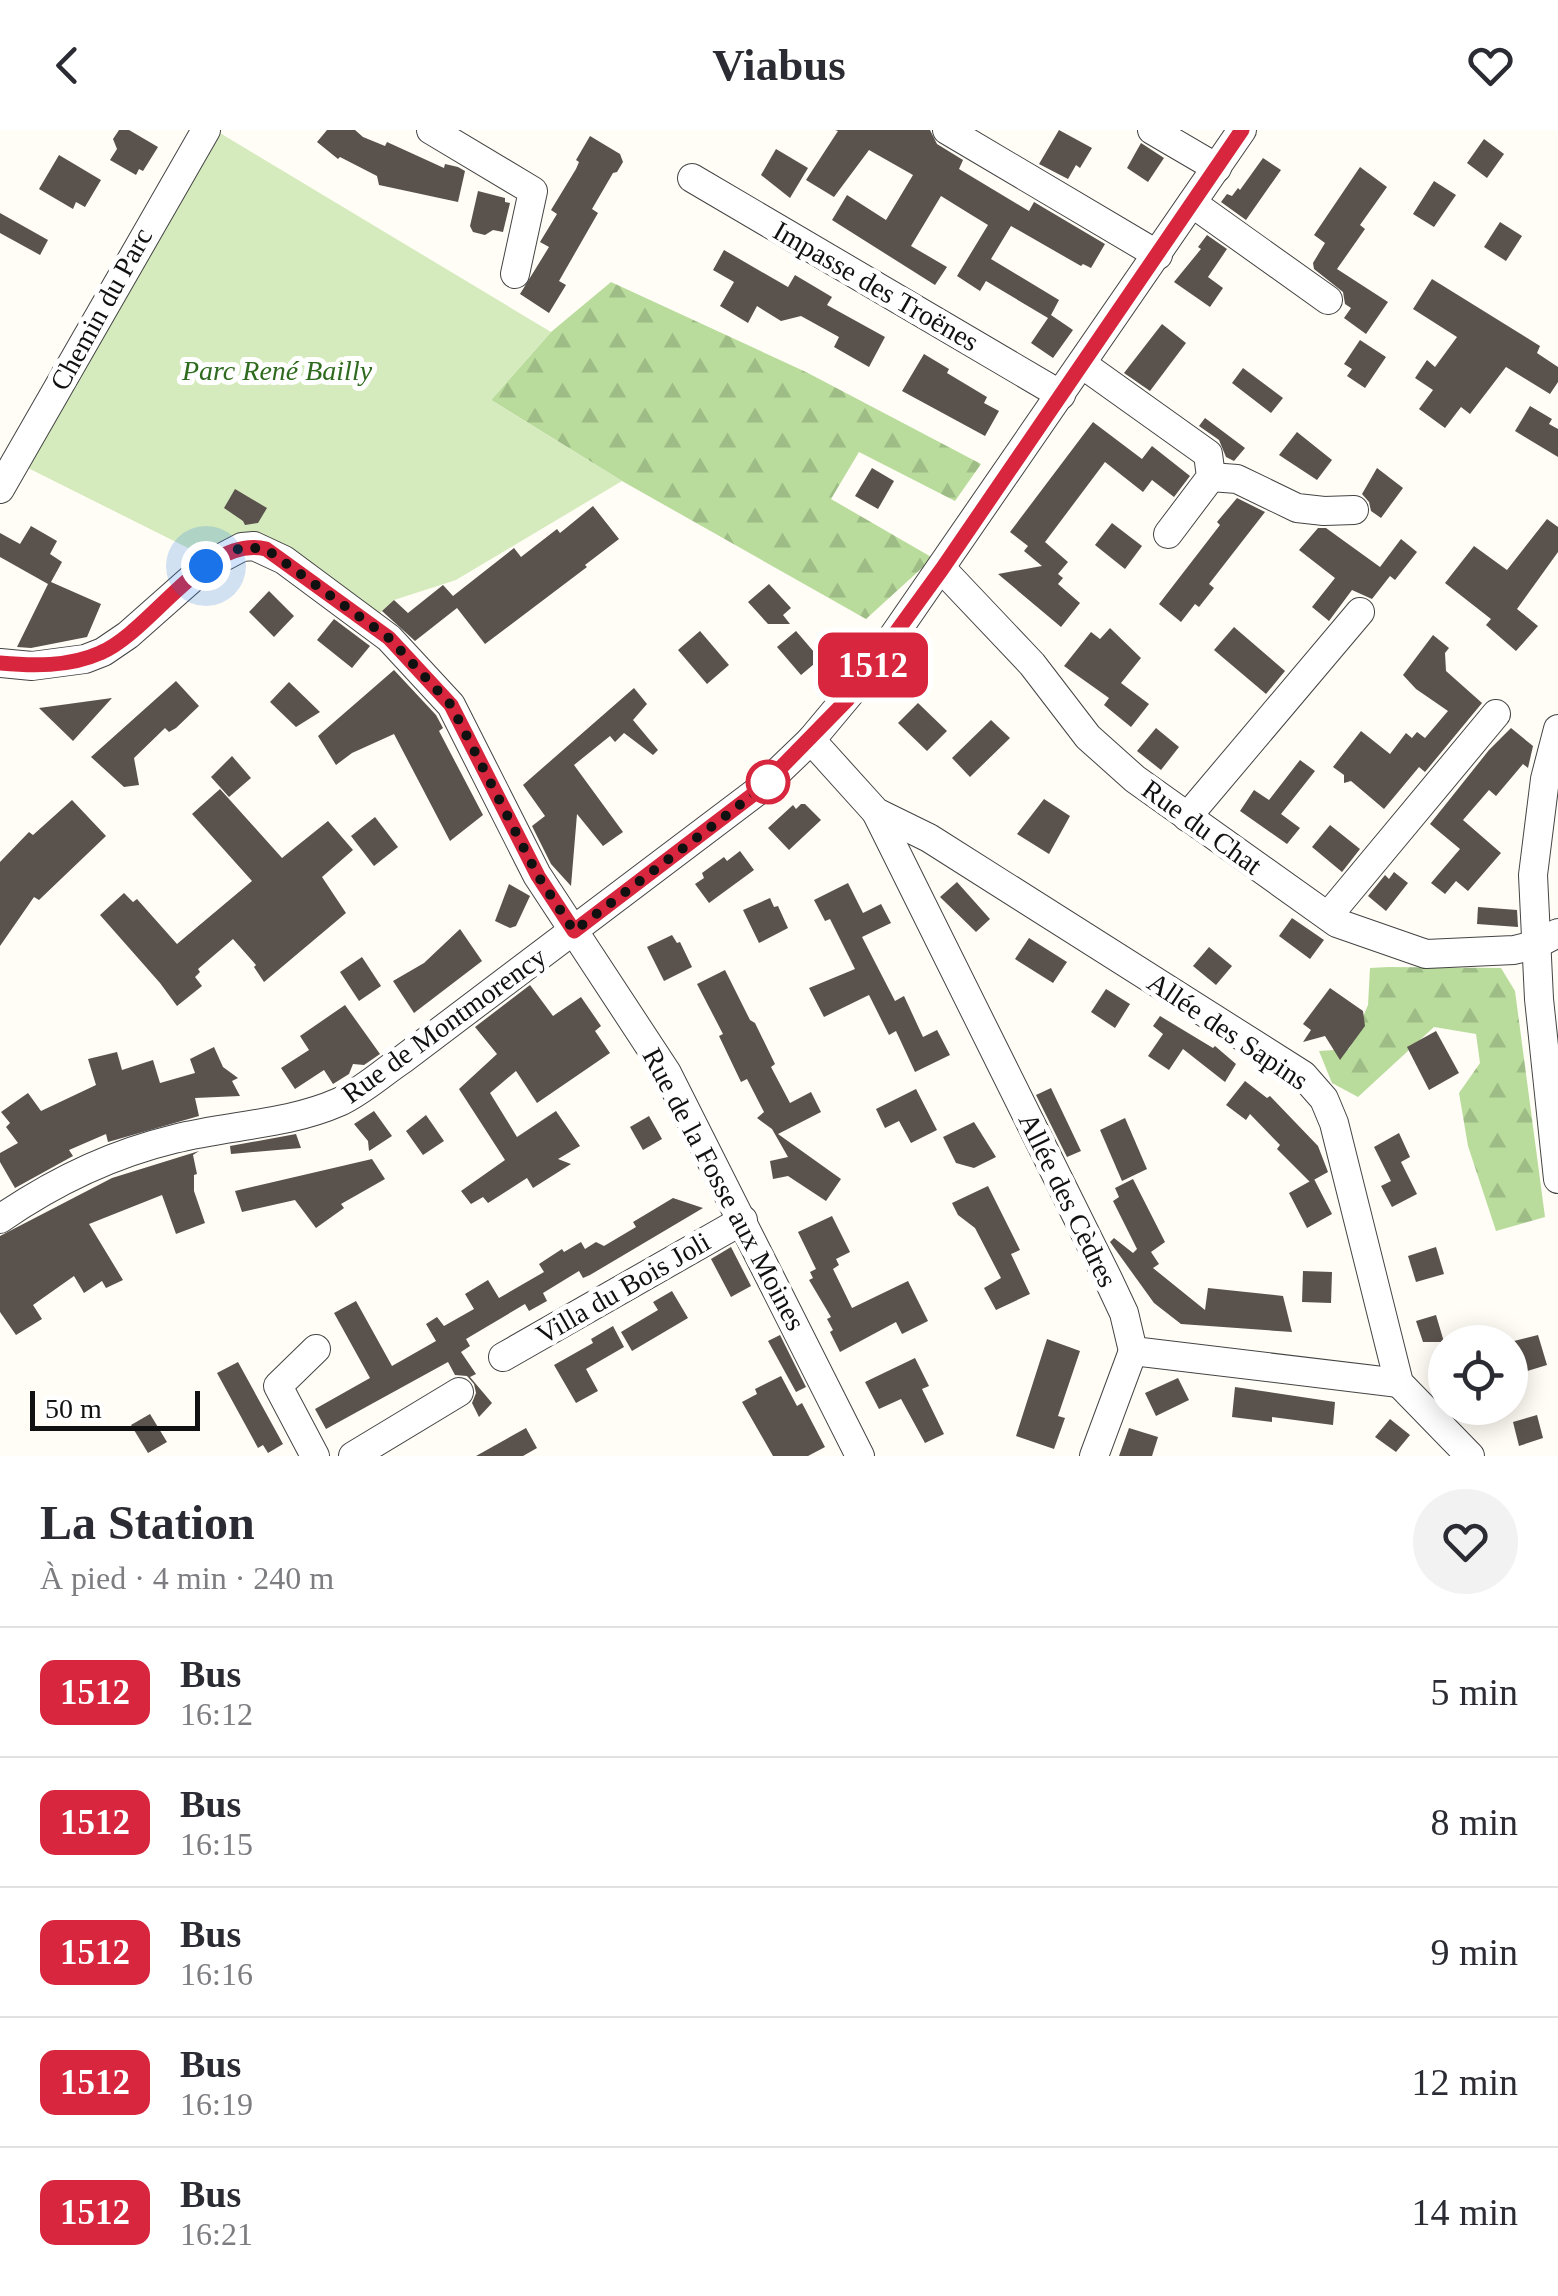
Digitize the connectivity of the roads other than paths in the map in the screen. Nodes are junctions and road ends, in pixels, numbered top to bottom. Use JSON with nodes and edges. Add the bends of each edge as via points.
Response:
{"nodes":[{"id":1,"x":206,"y":130,"type":"edge"},
{"id":2,"x":431,"y":130,"type":"edge"},
{"id":3,"x":948,"y":130,"type":"edge"},
{"id":4,"x":1152,"y":130,"type":"edge"},
{"id":5,"x":1242,"y":130,"type":"edge"},
{"id":6,"x":1217,"y":168,"type":"junction"},
{"id":7,"x":692,"y":178,"type":"dead end"},
{"id":8,"x":1192,"y":203,"type":"junction"},
{"id":9,"x":1158,"y":254,"type":"junction"},
{"id":10,"x":516,"y":274,"type":"dead end"},
{"id":11,"x":1328,"y":300,"type":"dead end"},
{"id":12,"x":1082,"y":364,"type":"junction"},
{"id":13,"x":1060,"y":395,"type":"junction"},
{"id":14,"x":1211,"y":477,"type":"junction"},
{"id":15,"x":0,"y":490,"type":"edge"},
{"id":16,"x":1354,"y":510,"type":"dead end"},
{"id":17,"x":1168,"y":534,"type":"dead end"},
{"id":18,"x":942,"y":569,"type":"junction"},
{"id":19,"x":1360,"y":612,"type":"dead end"},
{"id":20,"x":0,"y":663,"type":"edge"},
{"id":21,"x":1496,"y":714,"type":"dead end"},
{"id":22,"x":1558,"y":730,"type":"edge"},
{"id":23,"x":811,"y":740,"type":"junction"},
{"id":24,"x":876,"y":812,"type":"junction"},
{"id":25,"x":1187,"y":816,"type":"junction"},
{"id":26,"x":1328,"y":916,"type":"junction"},
{"id":27,"x":574,"y":931,"type":"junction"},
{"id":28,"x":1547,"y":939,"type":"edge"},
{"id":29,"x":1558,"y":1179,"type":"edge"},
{"id":30,"x":0,"y":1218,"type":"edge"},
{"id":31,"x":743,"y":1220,"type":"junction"},
{"id":32,"x":316,"y":1350,"type":"dead end"},
{"id":33,"x":1132,"y":1350,"type":"junction"},
{"id":34,"x":503,"y":1357,"type":"dead end"},
{"id":35,"x":1399,"y":1383,"type":"junction"},
{"id":36,"x":460,"y":1392,"type":"dead end"},
{"id":37,"x":850,"y":1452,"type":"edge"},
{"id":38,"x":315,"y":1456,"type":"edge"},
{"id":39,"x":353,"y":1456,"type":"edge"},
{"id":40,"x":1094,"y":1456,"type":"edge"},
{"id":41,"x":1470,"y":1456,"type":"edge"}],
"edges":[{"from":1,"to":15,"type":"street","name":"Chemin du Parc"},
{"from":2,"to":10,"type":"street","via":[[533,191]]},
{"from":3,"to":9,"type":"street"},
{"from":4,"to":6,"type":"street"},
{"from":5,"to":6,"type":"street","name":"Rue de Montmorency"},
{"from":6,"to":8,"type":"street","name":"Rue de Montmorency"},
{"from":7,"to":13,"type":"street","name":"Impasse des Troënes"},
{"from":8,"to":9,"type":"street","name":"Rue de Montmorency"},
{"from":8,"to":11,"type":"street"},
{"from":9,"to":12,"type":"street","name":"Rue de Montmorency"},
{"from":12,"to":13,"type":"street","name":"Rue de Montmorency"},
{"from":12,"to":14,"type":"street","via":[[1208,454]]},
{"from":13,"to":18,"type":"street","name":"Rue de Montmorency"},
{"from":14,"to":16,"type":"street","via":[[1237,478],[1297,508]]},
{"from":14,"to":17,"type":"street"},
{"from":18,"to":23,"type":"street","name":"Rue de Montmorency"},
{"from":18,"to":25,"type":"street","name":"Rue du Chat","via":[[1032,664],[1088,737]]},
{"from":19,"to":25,"type":"street"},
{"from":20,"to":27,"type":"street","name":"Rue de la Fosse aux Moines","via":[[49,664],[103,652],[206,566],[242,547],[266,549],[389,638],[451,705],[538,876]]},
{"from":21,"to":26,"type":"street"},
{"from":22,"to":28,"type":"street","via":[[1533,875]]},
{"from":23,"to":24,"type":"street","name":"Allée des Sapins"},
{"from":23,"to":27,"type":"street","name":"Rue de Montmorency","via":[[759,790]]},
{"from":24,"to":33,"type":"street","name":"Allée des Cèdres","via":[[1108,1279]]},
{"from":24,"to":35,"type":"street","name":"Allée des Sapins","via":[[929,838],[1303,1075],[1334,1124]]},
{"from":25,"to":26,"type":"street","name":"Rue du Chat"},
{"from":26,"to":28,"type":"street","name":"Rue du Chat","via":[[1426,954],[1514,950]]},
{"from":27,"to":30,"type":"street","name":"Rue de Montmorency","via":[[342,1102],[134,1151]]},
{"from":27,"to":31,"type":"street","name":"Rue de la Fosse aux Moines","via":[[667,1072]]},
{"from":28,"to":29,"type":"street"},
{"from":31,"to":34,"type":"street","name":"Villa du Bois Joli"},
{"from":31,"to":37,"type":"street","name":"Rue de la Fosse aux Moines"},
{"from":32,"to":38,"type":"street","via":[[278,1386]]},
{"from":33,"to":35,"type":"street"},
{"from":33,"to":40,"type":"street"},
{"from":35,"to":41,"type":"street"},
{"from":36,"to":39,"type":"street"}]}
